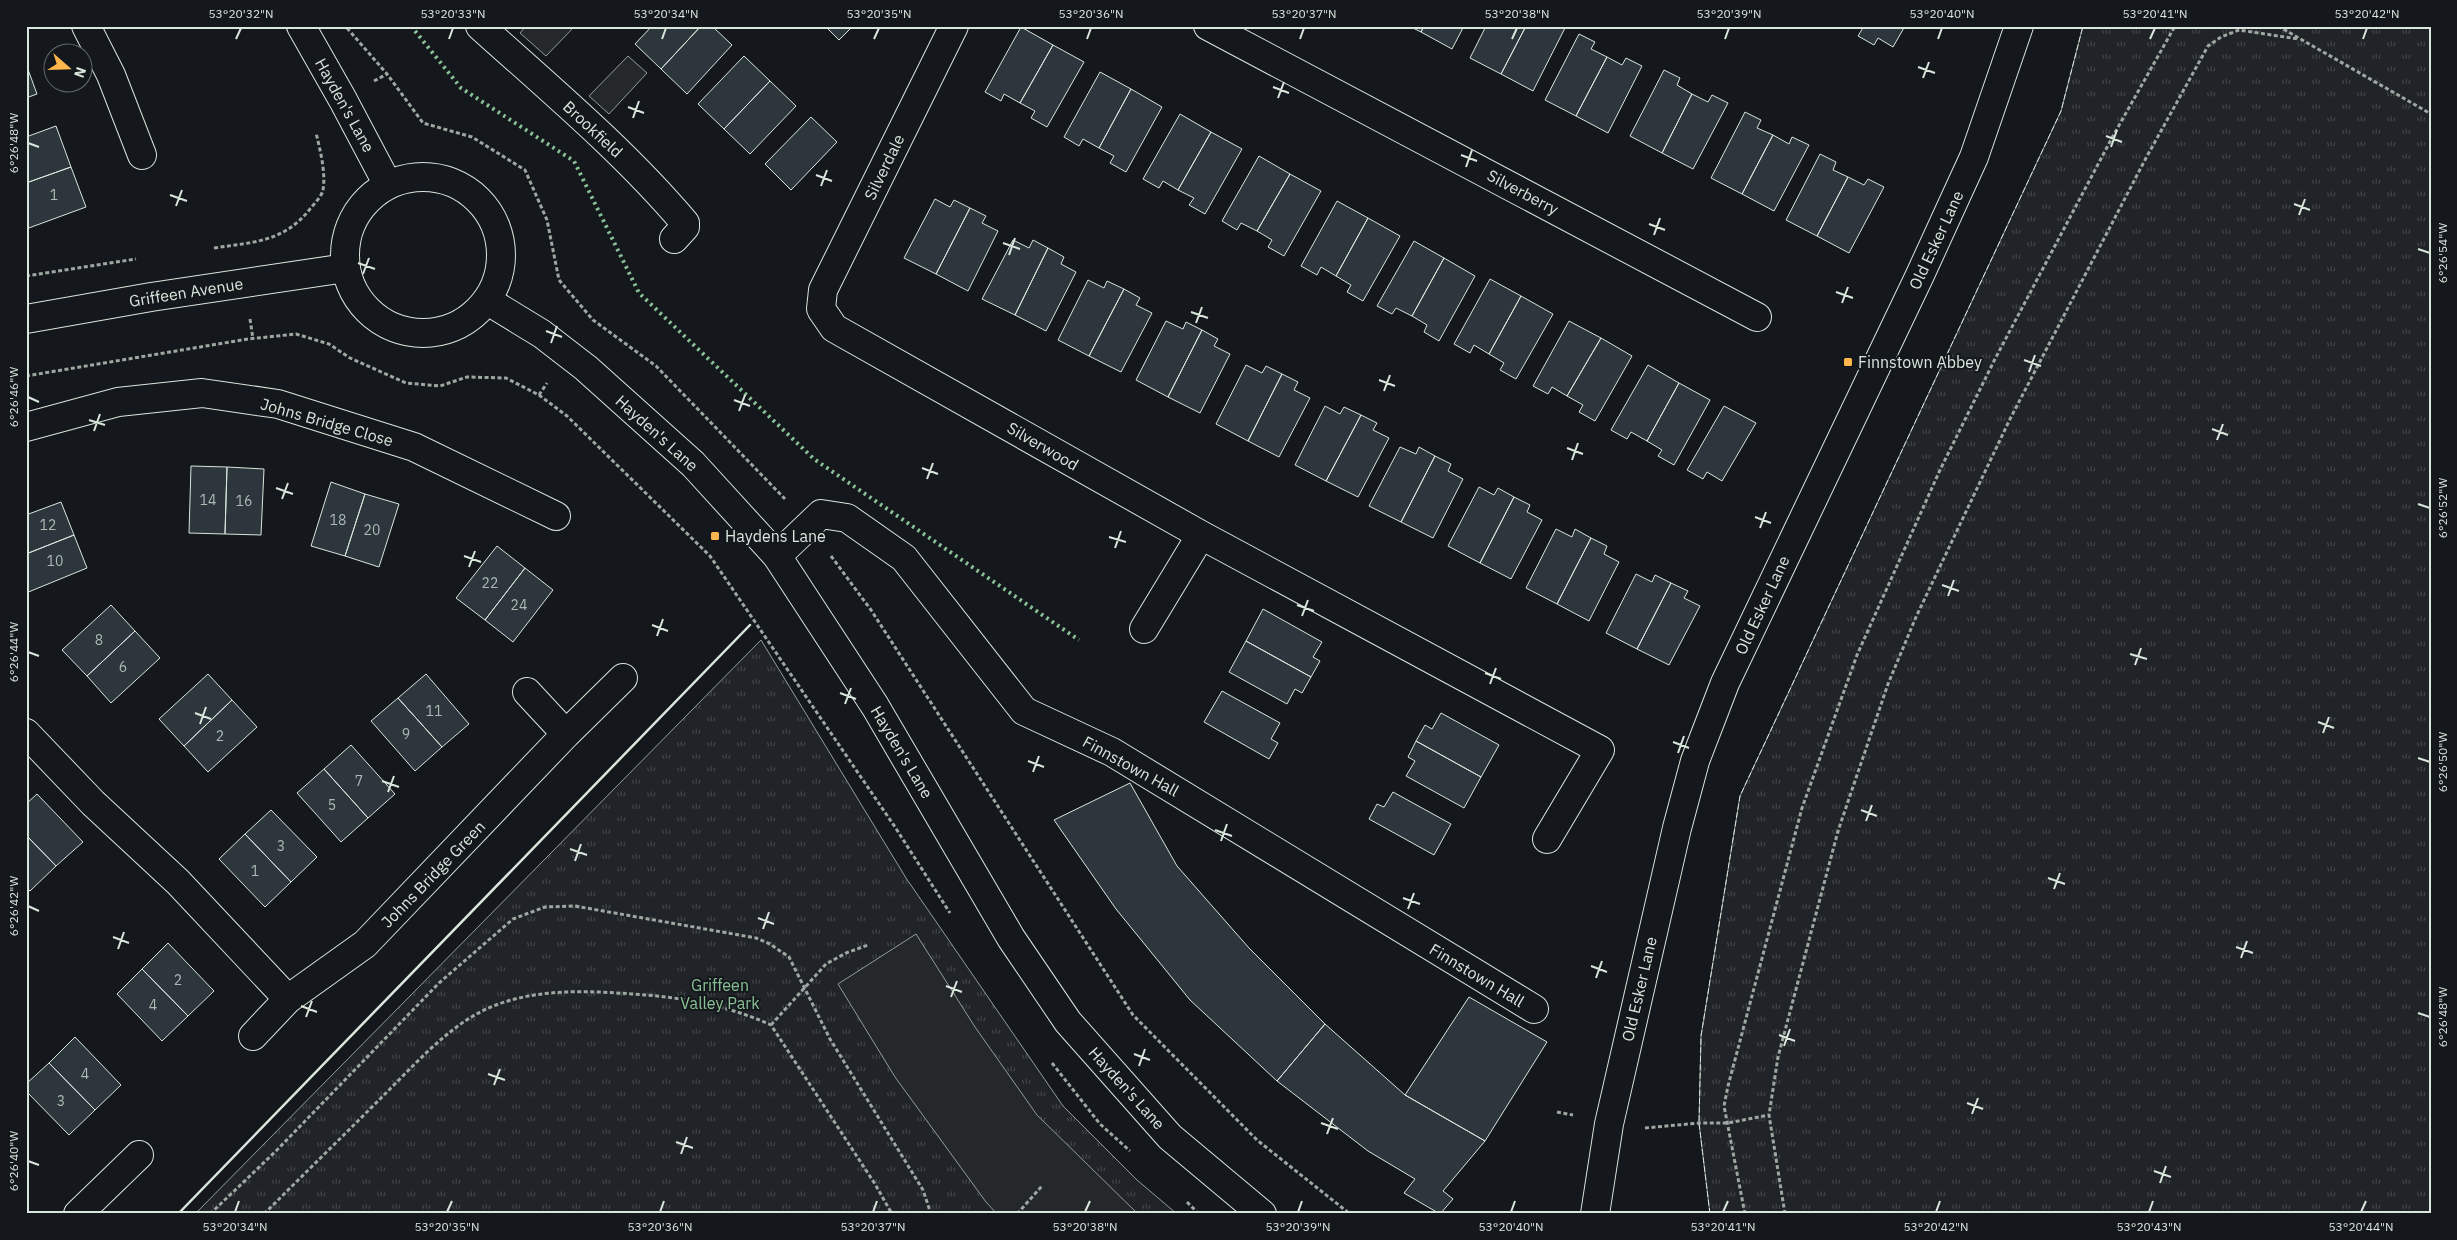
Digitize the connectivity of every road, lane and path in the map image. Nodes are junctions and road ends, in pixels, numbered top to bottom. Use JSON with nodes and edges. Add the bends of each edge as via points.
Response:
{"nodes":[{"id":1,"x":86,"y":26,"type":"edge"},
{"id":2,"x":301,"y":26,"type":"edge"},
{"id":3,"x":345,"y":26,"type":"edge"},
{"id":4,"x":480,"y":26,"type":"edge"},
{"id":5,"x":954,"y":26,"type":"edge"},
{"id":6,"x":1208,"y":26,"type":"edge"},
{"id":7,"x":2019,"y":26,"type":"edge"},
{"id":8,"x":2175,"y":26,"type":"edge"},
{"id":9,"x":2278,"y":26,"type":"edge"},
{"id":10,"x":2298,"y":39,"type":"junction"},
{"id":11,"x":2431,"y":114,"type":"edge"},
{"id":12,"x":315,"y":125,"type":"dead end"},
{"id":13,"x":142,"y":155,"type":"dead end"},
{"id":14,"x":388,"y":185,"type":"junction"},
{"id":15,"x":674,"y":240,"type":"dead end"},
{"id":16,"x":211,"y":248,"type":"dead end"},
{"id":17,"x":143,"y":258,"type":"dead end"},
{"id":18,"x":346,"y":268,"type":"junction"},
{"id":19,"x":26,"y":276,"type":"edge"},
{"id":20,"x":488,"y":300,"type":"junction"},
{"id":21,"x":249,"y":309,"type":"dead end"},
{"id":22,"x":821,"y":309,"type":"joint"},
{"id":23,"x":1757,"y":316,"type":"dead end"},
{"id":24,"x":26,"y":320,"type":"edge"},
{"id":25,"x":253,"y":339,"type":"junction"},
{"id":26,"x":26,"y":376,"type":"edge"},
{"id":27,"x":26,"y":427,"type":"edge"},
{"id":28,"x":788,"y":503,"type":"dead end"},
{"id":29,"x":556,"y":516,"type":"dead end"},
{"id":30,"x":1201,"y":535,"type":"junction"},
{"id":31,"x":826,"y":551,"type":"dead end"},
{"id":32,"x":777,"y":556,"type":"junction"},
{"id":33,"x":1144,"y":629,"type":"dead end"},
{"id":34,"x":623,"y":678,"type":"dead end"},
{"id":35,"x":528,"y":692,"type":"dead end"},
{"id":36,"x":26,"y":733,"type":"edge"},
{"id":37,"x":566,"y":734,"type":"junction"},
{"id":38,"x":1547,"y":839,"type":"dead end"},
{"id":39,"x":952,"y":916,"type":"dead end"},
{"id":40,"x":868,"y":945,"type":"dead end"},
{"id":41,"x":804,"y":988,"type":"junction"},
{"id":42,"x":288,"y":999,"type":"junction"},
{"id":43,"x":1534,"y":1009,"type":"dead end"},
{"id":44,"x":772,"y":1026,"type":"junction"},
{"id":45,"x":253,"y":1036,"type":"dead end"},
{"id":46,"x":1049,"y":1059,"type":"dead end"},
{"id":47,"x":1768,"y":1115,"type":"junction"},
{"id":48,"x":1728,"y":1123,"type":"junction"},
{"id":49,"x":1642,"y":1128,"type":"dead end"},
{"id":50,"x":140,"y":1155,"type":"dead end"},
{"id":51,"x":1136,"y":1156,"type":"dead end"},
{"id":52,"x":1042,"y":1186,"type":"dead end"},
{"id":53,"x":1185,"y":1201,"type":"dead end"},
{"id":54,"x":78,"y":1214,"type":"edge"},
{"id":55,"x":210,"y":1214,"type":"edge"},
{"id":56,"x":264,"y":1214,"type":"edge"},
{"id":57,"x":892,"y":1214,"type":"edge"},
{"id":58,"x":931,"y":1214,"type":"edge"},
{"id":59,"x":1018,"y":1214,"type":"edge"},
{"id":60,"x":1199,"y":1214,"type":"edge"},
{"id":61,"x":1262,"y":1214,"type":"edge"},
{"id":62,"x":1350,"y":1214,"type":"edge"},
{"id":63,"x":1595,"y":1214,"type":"edge"},
{"id":64,"x":1745,"y":1214,"type":"edge"},
{"id":65,"x":1785,"y":1214,"type":"edge"}],
"edges":[{"from":1,"to":13,"type":"street","via":[[111,76]]},
{"from":2,"to":14,"type":"street","name":"Hayden's Lane"},
{"from":3,"to":28,"type":"path","via":[[387,74],[423,123],[472,137],[525,170],[547,220],[559,280],[594,320],[656,366]]},
{"from":4,"to":15,"type":"street","name":"Brookfield","via":[[667,201],[686,223]]},
{"from":5,"to":22,"type":"street","name":"Silverdale","via":[[823,290]]},
{"from":6,"to":23,"type":"street","name":"Silverberry"},
{"from":7,"to":63,"type":"street","name":"Old Esker Lane","via":[[1974,157],[1725,684],[1694,761],[1609,1124]]},
{"from":8,"to":48,"type":"path","via":[[1991,368],[1940,470],[1857,655],[1802,808],[1780,885],[1728,1086],[1724,1106]]},
{"from":9,"to":10,"type":"path"},
{"from":10,"to":11,"type":"path"},
{"from":10,"to":47,"type":"path","via":[[2239,30],[2208,46],[2010,419],[1916,616],[1856,772],[1799,975],[1778,1057]]},
{"from":12,"to":16,"type":"path","via":[[323,191],[298,223],[282,234],[259,241]]},
{"from":14,"to":18,"type":"street","via":[[368,200],[355,218],[348,233]]},
{"from":14,"to":20,"type":"street","via":[[416,177],[440,178],[462,187],[481,201],[494,220],[501,242],[501,266]]},
{"from":17,"to":19,"type":"path"},
{"from":18,"to":20,"type":"street","via":[[355,294],[370,312],[401,330],[421,334],[440,332],[463,323]]},
{"from":18,"to":24,"type":"street","name":"Griffeen Avenue","via":[[151,297]]},
{"from":20,"to":32,"type":"street","name":"Hayden's Lane","via":[[542,334],[586,368],[693,464]]},
{"from":21,"to":25,"type":"path"},
{"from":22,"to":30,"type":"street","name":"Silverwood","via":[[834,328]]},
{"from":25,"to":26,"type":"path"},
{"from":25,"to":39,"type":"path","via":[[296,334],[329,344],[350,358],[406,383],[440,386],[467,377],[506,378],[539,395],[567,416],[710,556],[901,835]]},
{"from":27,"to":29,"type":"street","name":"Johns Bridge Close","via":[[118,402],[202,393],[278,404],[414,447]]},
{"from":30,"to":33,"type":"street"},
{"from":30,"to":38,"type":"street","name":"Silverwood","via":[[1600,750]]},
{"from":31,"to":62,"type":"path","via":[[871,610],[1133,1015],[1257,1140]]},
{"from":32,"to":43,"type":"street","name":"Finnstown Hall","via":[[821,514],[848,518],[904,558],[1024,711],[1112,752]]},
{"from":32,"to":61,"type":"street","name":"Hayden's Lane","via":[[875,706],[1011,938],[1068,1022],[1170,1136]]},
{"from":34,"to":37,"type":"street","name":"Johns Bridge Green"},
{"from":35,"to":37,"type":"street"},
{"from":36,"to":42,"type":"street","via":[[93,803],[178,882]]},
{"from":37,"to":42,"type":"street","name":"Johns Bridge Green","via":[[365,944]]},
{"from":40,"to":41,"type":"path","via":[[826,964]]},
{"from":41,"to":44,"type":"path"},
{"from":41,"to":55,"type":"path","via":[[788,958],[756,938],[624,913],[575,906],[545,906],[513,919],[440,982],[276,1151]]},
{"from":41,"to":58,"type":"path","via":[[830,1039],[923,1190]]},
{"from":42,"to":45,"type":"street","name":"Johns Bridge Green"},
{"from":44,"to":56,"type":"path","via":[[727,1008],[652,995],[597,991],[542,993],[511,1001],[473,1016],[427,1052]]},
{"from":44,"to":57,"type":"path"},
{"from":46,"to":51,"type":"path","via":[[1100,1124]]},
{"from":47,"to":48,"type":"path"},
{"from":47,"to":65,"type":"path"},
{"from":48,"to":49,"type":"path"},
{"from":48,"to":64,"type":"path"},
{"from":50,"to":54,"type":"street"},
{"from":52,"to":59,"type":"path"},
{"from":53,"to":60,"type":"path"}]}
